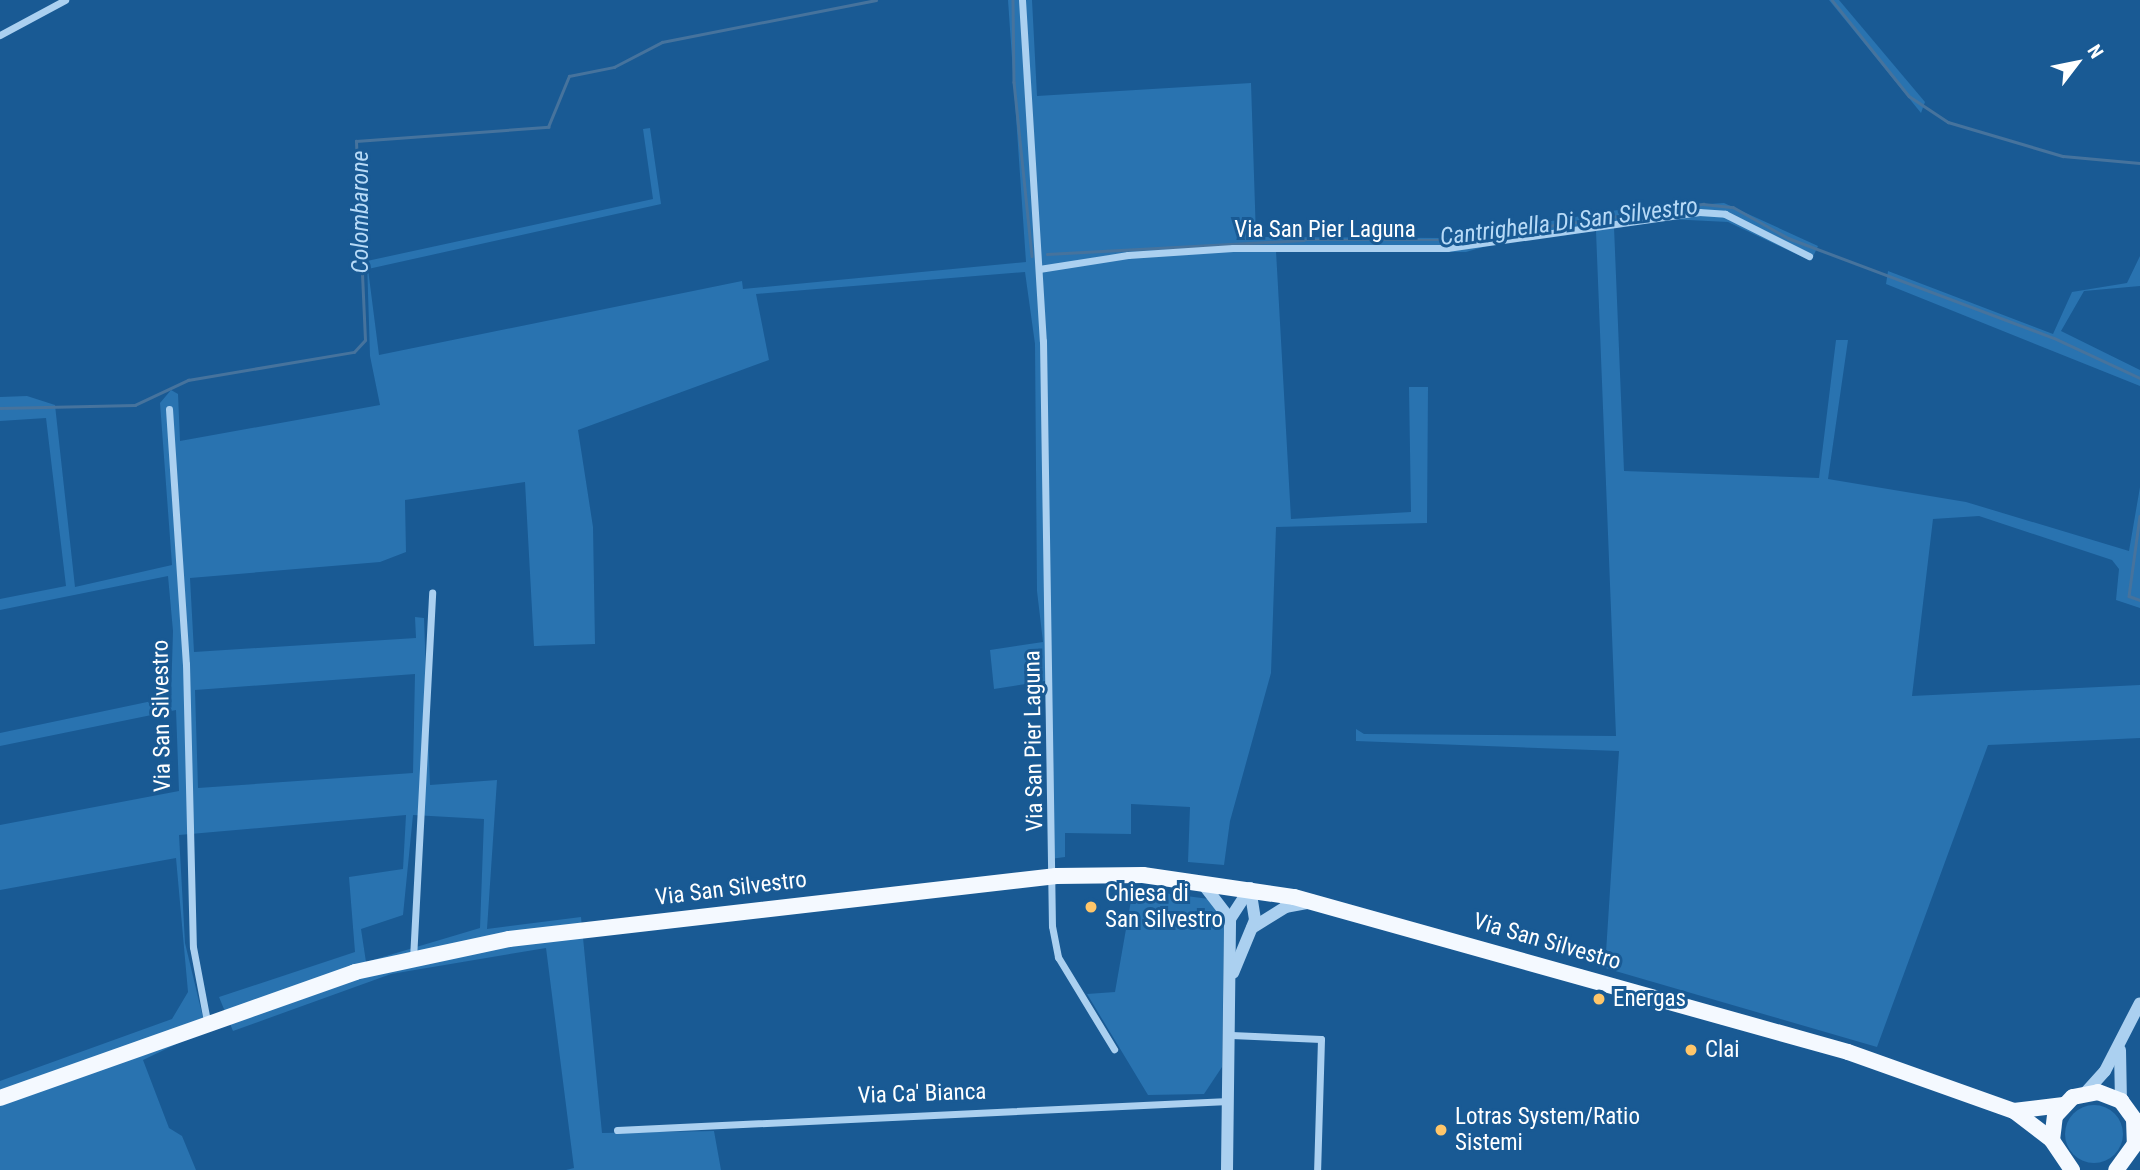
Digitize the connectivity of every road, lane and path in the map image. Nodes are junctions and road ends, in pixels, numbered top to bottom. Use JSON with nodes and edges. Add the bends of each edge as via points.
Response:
{"nodes":[{"id":1,"x":65,"y":0,"type":"edge"},
{"id":2,"x":1022,"y":0,"type":"edge"},
{"id":3,"x":0,"y":35,"type":"edge"},
{"id":4,"x":1809,"y":256,"type":"dead end"},
{"id":5,"x":1039,"y":269,"type":"junction"},
{"id":6,"x":169,"y":409,"type":"dead end"},
{"id":7,"x":432,"y":592,"type":"dead end"},
{"id":8,"x":1056,"y":876,"type":"junction"},
{"id":9,"x":1194,"y":880,"type":"junction"},
{"id":10,"x":1250,"y":887,"type":"junction"},
{"id":11,"x":1323,"y":905,"type":"junction"},
{"id":12,"x":1230,"y":919,"type":"junction"},
{"id":13,"x":1252,"y":929,"type":"junction"},
{"id":14,"x":413,"y":960,"type":"junction"},
{"id":15,"x":1233,"y":972,"type":"junction"},
{"id":16,"x":2140,"y":1003,"type":"edge"},
{"id":17,"x":207,"y":1021,"type":"junction"},
{"id":18,"x":1231,"y":1035,"type":"junction"},
{"id":19,"x":2121,"y":1046,"type":"junction"},
{"id":20,"x":1114,"y":1049,"type":"dead end"},
{"id":21,"x":2086,"y":1092,"type":"junction"},
{"id":22,"x":0,"y":1098,"type":"edge"},
{"id":23,"x":1229,"y":1101,"type":"junction"},
{"id":24,"x":2121,"y":1101,"type":"junction"},
{"id":25,"x":2062,"y":1105,"type":"junction"},
{"id":26,"x":2014,"y":1111,"type":"junction"},
{"id":27,"x":617,"y":1130,"type":"dead end"},
{"id":28,"x":2138,"y":1133,"type":"edge"},
{"id":29,"x":2052,"y":1140,"type":"junction"},
{"id":30,"x":2140,"y":1164,"type":"edge"},
{"id":31,"x":2118,"y":1169,"type":"edge"},
{"id":32,"x":1227,"y":1170,"type":"edge"},
{"id":33,"x":1317,"y":1170,"type":"edge"},
{"id":34,"x":2071,"y":1170,"type":"edge"}],
"edges":[{"from":1,"to":3,"type":"street"},
{"from":2,"to":5,"type":"street","name":"Via San Pier Laguna"},
{"from":4,"to":5,"type":"street","name":"Via San Pier Laguna","via":[[1725,214],[1699,212],[1447,248],[1233,248],[1128,255]]},
{"from":5,"to":8,"type":"street","name":"Via San Pier Laguna"},
{"from":6,"to":17,"type":"street","name":"Via San Silvestro","via":[[186,664],[193,947]]},
{"from":7,"to":14,"type":"street"},
{"from":8,"to":9,"type":"main road","name":"Via San Silvestro"},
{"from":8,"to":14,"type":"main road","name":"Via San Silvestro","via":[[509,939]]},
{"from":8,"to":20,"type":"street","via":[[1052,926],[1058,957]]},
{"from":9,"to":10,"type":"main road","name":"Via San Silvestro"},
{"from":9,"to":12,"type":"street","via":[[1219,898]]},
{"from":10,"to":11,"type":"main road","name":"Via San Silvestro"},
{"from":10,"to":12,"type":"street"},
{"from":10,"to":13,"type":"street","via":[[1257,909]]},
{"from":11,"to":13,"type":"street","via":[[1284,906]]},
{"from":11,"to":26,"type":"main road","name":"Via San Silvestro","via":[[1848,1052]]},
{"from":12,"to":15,"type":"street"},
{"from":13,"to":15,"type":"street"},
{"from":14,"to":17,"type":"main road","name":"Via San Silvestro"},
{"from":15,"to":18,"type":"street"},
{"from":16,"to":19,"type":"street"},
{"from":17,"to":22,"type":"main road","name":"Via San Silvestro"},
{"from":18,"to":23,"type":"street"},
{"from":18,"to":33,"type":"street","via":[[1321,1039]]},
{"from":19,"to":21,"type":"street"},
{"from":19,"to":24,"type":"street"},
{"from":21,"to":24,"type":"main road"},
{"from":21,"to":25,"type":"main road"},
{"from":23,"to":27,"type":"street","name":"Via Ca' Bianca"},
{"from":23,"to":32,"type":"street"},
{"from":24,"to":28,"type":"main road"},
{"from":25,"to":26,"type":"main road","name":"Via San Silvestro"},
{"from":25,"to":29,"type":"main road"},
{"from":26,"to":29,"type":"main road","name":"Via San Silvestro"},
{"from":28,"to":31,"type":"main road"},
{"from":29,"to":34,"type":"main road"},
{"from":30,"to":31,"type":"main road"}]}
